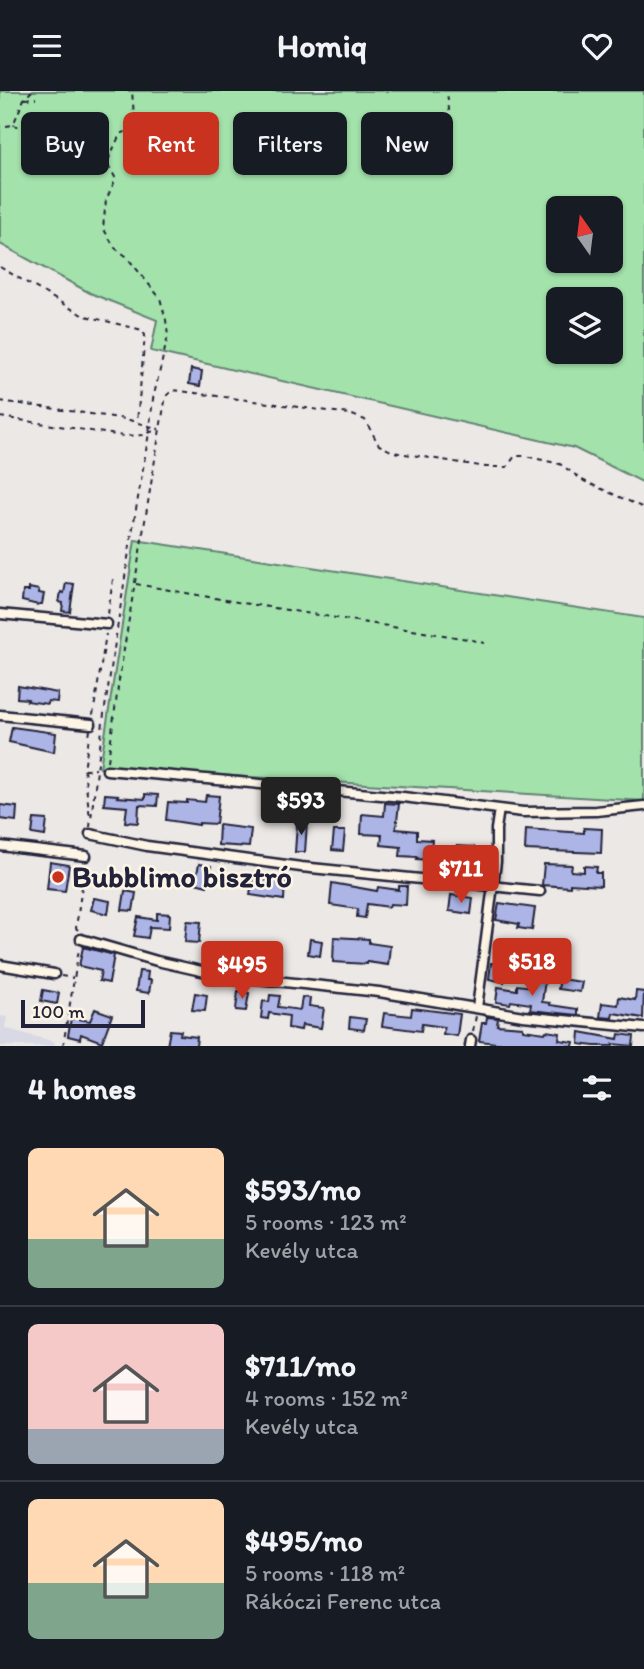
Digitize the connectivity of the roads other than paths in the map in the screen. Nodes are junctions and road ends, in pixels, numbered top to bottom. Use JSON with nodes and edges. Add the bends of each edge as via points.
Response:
{"nodes":[{"id":1,"x":0,"y":614,"type":"edge"},
{"id":2,"x":107,"y":624,"type":"road end"},
{"id":3,"x":0,"y":715,"type":"edge"},
{"id":4,"x":91,"y":724,"type":"road end"},
{"id":5,"x":107,"y":770,"type":"road end"},
{"id":6,"x":644,"y":806,"type":"edge"},
{"id":7,"x":499,"y":809,"type":"junction"},
{"id":8,"x":90,"y":834,"type":"dead end"},
{"id":9,"x":0,"y":846,"type":"edge"},
{"id":10,"x":86,"y":856,"type":"road end"},
{"id":11,"x":492,"y":885,"type":"junction"},
{"id":12,"x":540,"y":891,"type":"dead end"},
{"id":13,"x":80,"y":939,"type":"road end"},
{"id":14,"x":0,"y":965,"type":"edge"},
{"id":15,"x":54,"y":974,"type":"road end"},
{"id":16,"x":477,"y":1008,"type":"junction"},
{"id":17,"x":644,"y":1028,"type":"edge"}],
"edges":[{"from":1,"to":2,"type":"street"},
{"from":3,"to":4,"type":"street"},
{"from":5,"to":7,"type":"street"},
{"from":6,"to":7,"type":"street","via":[[555,812]]},
{"from":7,"to":11,"type":"street"},
{"from":8,"to":11,"type":"street","via":[[301,867]]},
{"from":9,"to":10,"type":"street"},
{"from":11,"to":12,"type":"street"},
{"from":11,"to":16,"type":"street"},
{"from":13,"to":16,"type":"street","via":[[219,975]]},
{"from":14,"to":15,"type":"street"},
{"from":16,"to":17,"type":"street"}]}
